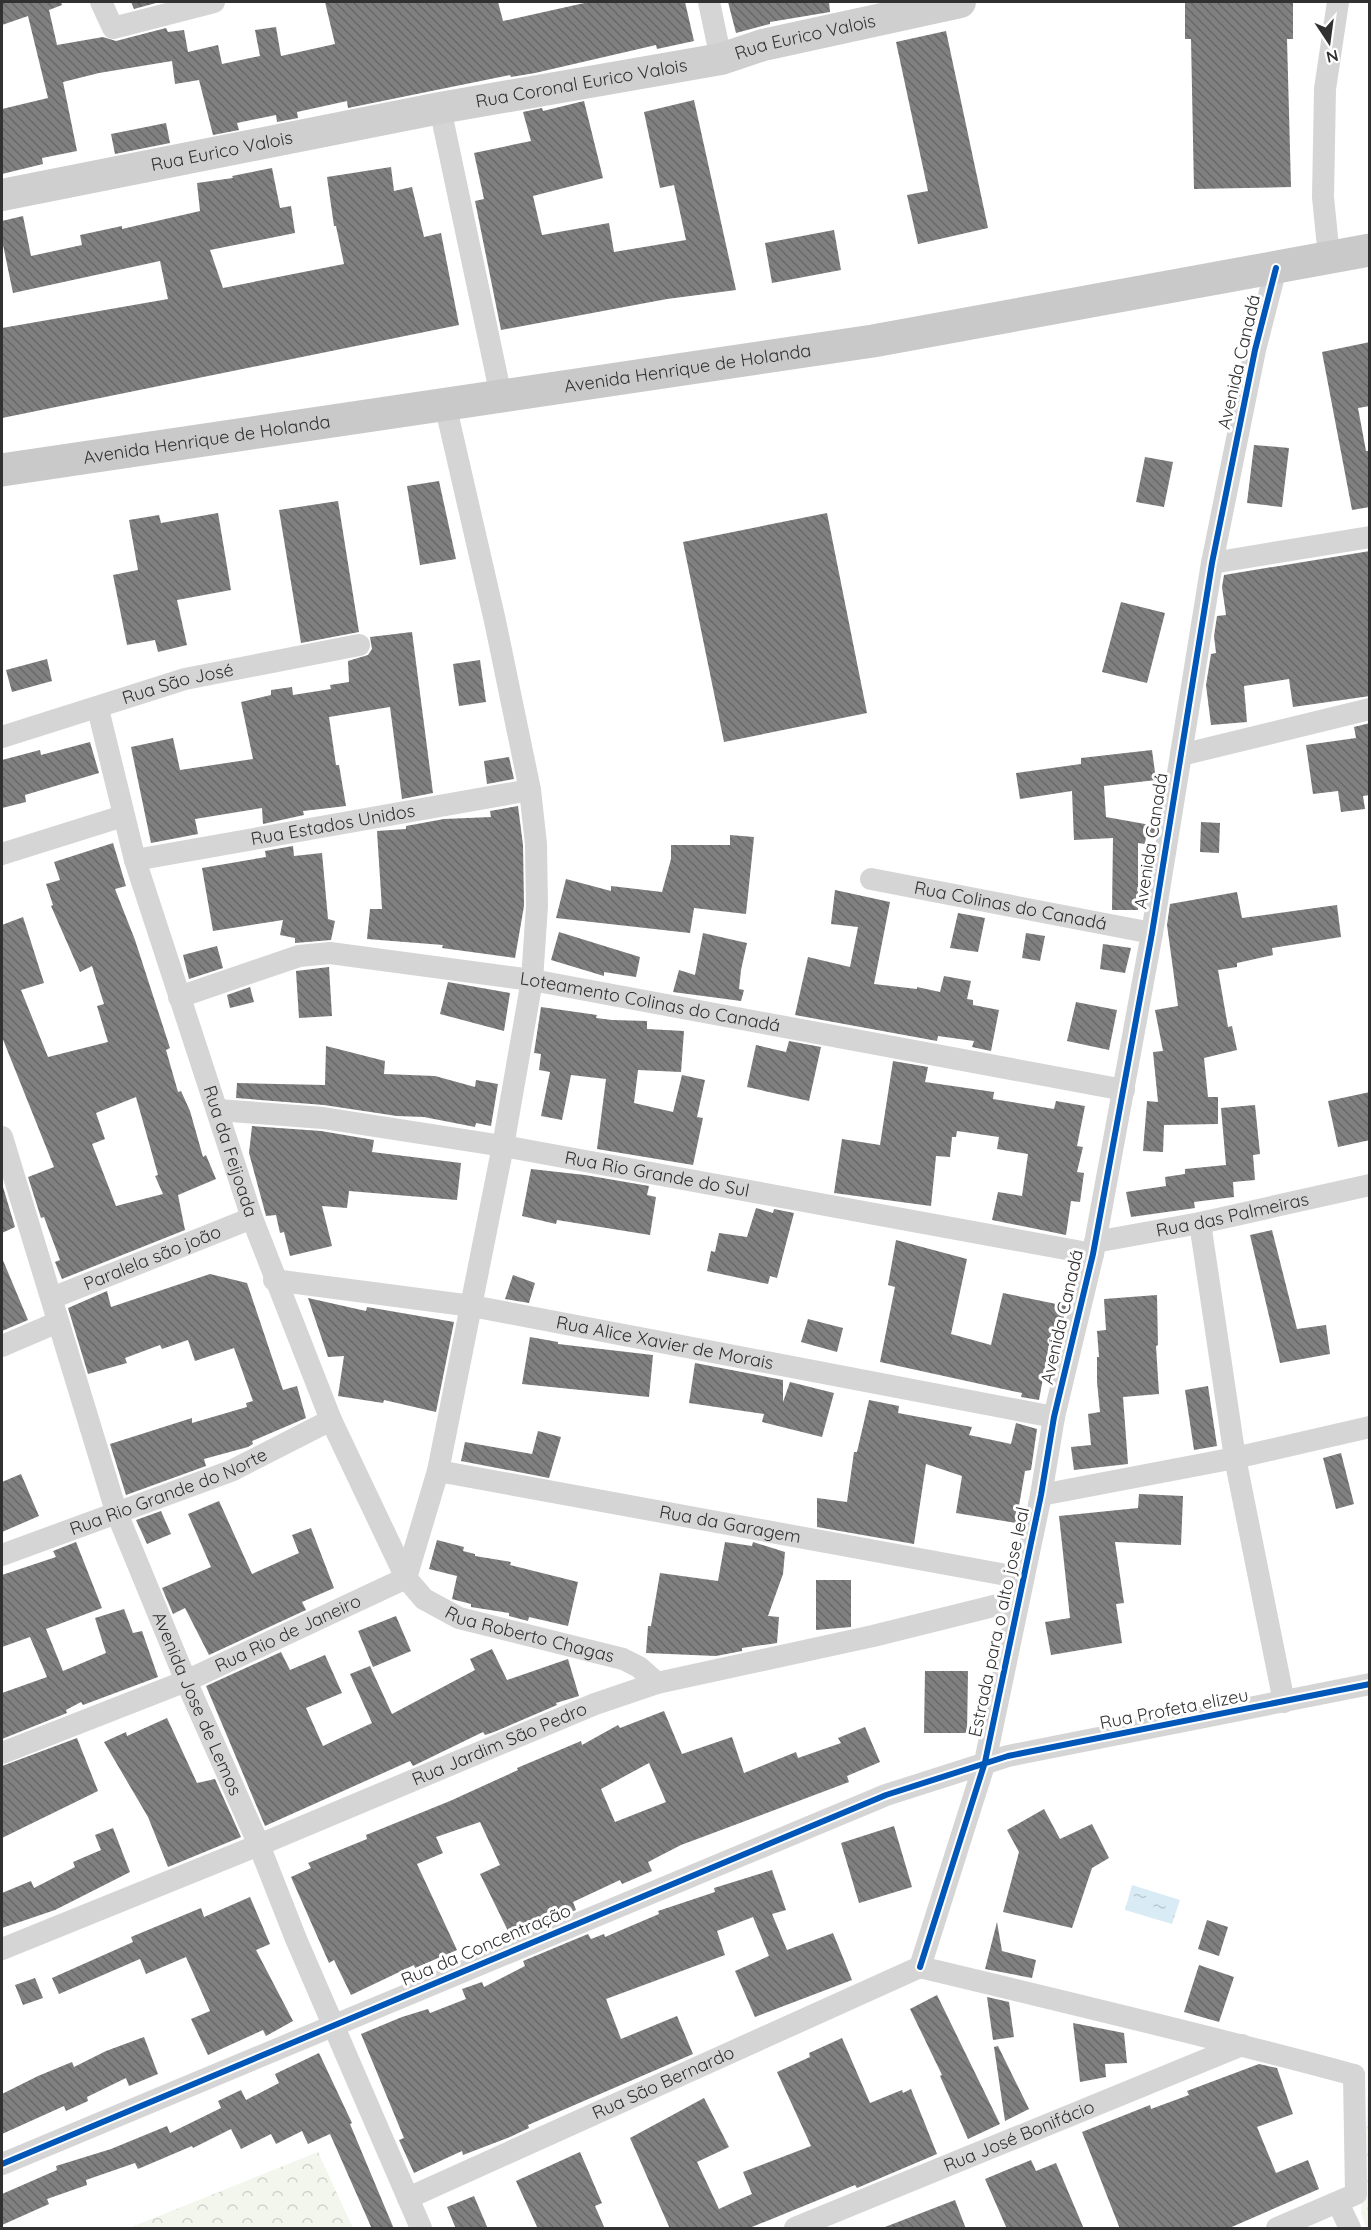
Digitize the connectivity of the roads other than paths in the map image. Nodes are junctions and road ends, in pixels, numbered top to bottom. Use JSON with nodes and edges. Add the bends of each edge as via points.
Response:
{"nodes":[{"id":1,"x":101,"y":2,"type":"edge"},
{"id":2,"x":214,"y":2,"type":"edge"},
{"id":3,"x":709,"y":2,"type":"edge"},
{"id":4,"x":960,"y":2,"type":"edge"},
{"id":5,"x":1338,"y":2,"type":"edge"},
{"id":6,"x":721,"y":59,"type":"junction"},
{"id":7,"x":440,"y":108,"type":"junction"},
{"id":8,"x":2,"y":195,"type":"edge"},
{"id":9,"x":1370,"y":250,"type":"edge"},
{"id":10,"x":1329,"y":257,"type":"junction"},
{"id":11,"x":1276,"y":268,"type":"junction"},
{"id":12,"x":501,"y":396,"type":"junction"},
{"id":13,"x":445,"y":404,"type":"junction"},
{"id":14,"x":2,"y":470,"type":"edge"},
{"id":15,"x":1370,"y":537,"type":"edge"},
{"id":16,"x":1212,"y":563,"type":"junction"},
{"id":17,"x":359,"y":645,"type":"dead end"},
{"id":18,"x":98,"y":709,"type":"junction"},
{"id":19,"x":1370,"y":710,"type":"edge"},
{"id":20,"x":2,"y":737,"type":"edge"},
{"id":21,"x":1181,"y":755,"type":"junction"},
{"id":22,"x":530,"y":790,"type":"junction"},
{"id":23,"x":123,"y":816,"type":"junction"},
{"id":24,"x":2,"y":854,"type":"edge"},
{"id":25,"x":135,"y":860,"type":"junction"},
{"id":26,"x":871,"y":879,"type":"dead end"},
{"id":27,"x":1152,"y":933,"type":"junction"},
{"id":28,"x":532,"y":980,"type":"junction"},
{"id":29,"x":179,"y":998,"type":"junction"},
{"id":30,"x":1124,"y":1090,"type":"junction"},
{"id":31,"x":219,"y":1110,"type":"junction"},
{"id":32,"x":2,"y":1137,"type":"edge"},
{"id":33,"x":503,"y":1146,"type":"junction"},
{"id":34,"x":6,"y":1165,"type":"edge"},
{"id":35,"x":1370,"y":1185,"type":"edge"},
{"id":36,"x":252,"y":1218,"type":"junction"},
{"id":37,"x":1200,"y":1223,"type":"junction"},
{"id":38,"x":1094,"y":1248,"type":"junction"},
{"id":39,"x":274,"y":1280,"type":"junction"},
{"id":40,"x":52,"y":1299,"type":"junction"},
{"id":41,"x":472,"y":1306,"type":"junction"},
{"id":42,"x":58,"y":1322,"type":"junction"},
{"id":43,"x":2,"y":1346,"type":"edge"},
{"id":44,"x":1054,"y":1418,"type":"junction"},
{"id":45,"x":331,"y":1420,"type":"junction"},
{"id":46,"x":1370,"y":1427,"type":"edge"},
{"id":47,"x":1235,"y":1458,"type":"junction"},
{"id":48,"x":438,"y":1471,"type":"junction"},
{"id":49,"x":1041,"y":1495,"type":"junction"},
{"id":50,"x":116,"y":1511,"type":"junction"},
{"id":51,"x":2,"y":1555,"type":"edge"},
{"id":52,"x":406,"y":1578,"type":"junction"},
{"id":53,"x":1023,"y":1578,"type":"junction"},
{"id":54,"x":1018,"y":1600,"type":"junction"},
{"id":55,"x":186,"y":1681,"type":"junction"},
{"id":56,"x":657,"y":1683,"type":"junction"},
{"id":57,"x":1370,"y":1684,"type":"edge"},
{"id":58,"x":1284,"y":1702,"type":"junction"},
{"id":59,"x":2,"y":1753,"type":"edge"},
{"id":60,"x":985,"y":1762,"type":"junction"},
{"id":61,"x":259,"y":1845,"type":"junction"},
{"id":62,"x":2,"y":1949,"type":"edge"},
{"id":63,"x":920,"y":1967,"type":"junction"},
{"id":64,"x":334,"y":2025,"type":"junction"},
{"id":65,"x":1242,"y":2045,"type":"junction"},
{"id":66,"x":1362,"y":2068,"type":"edge"},
{"id":67,"x":2,"y":2164,"type":"edge"},
{"id":68,"x":408,"y":2198,"type":"junction"},
{"id":69,"x":1347,"y":2199,"type":"junction"},
{"id":70,"x":421,"y":2229,"type":"edge"},
{"id":71,"x":795,"y":2229,"type":"edge"},
{"id":72,"x":1277,"y":2229,"type":"edge"},
{"id":73,"x":1350,"y":2229,"type":"edge"}],
"edges":[{"from":1,"to":2,"type":"street","via":[[112,28]]},
{"from":3,"to":6,"type":"street"},
{"from":4,"to":6,"type":"main road","name":"Rua Eurico Valois","via":[[763,45]]},
{"from":5,"to":10,"type":"street","via":[[1325,89],[1323,196]]},
{"from":6,"to":7,"type":"main road","name":"Rua Coronal Eurico Valois"},
{"from":7,"to":8,"type":"main road","name":"Rua Eurico Valois"},
{"from":7,"to":12,"type":"street"},
{"from":9,"to":10,"type":"main road","name":"Avenida Henrique de Holanda"},
{"from":10,"to":11,"type":"main road","name":"Avenida Henrique de Holanda"},
{"from":11,"to":12,"type":"main road","name":"Avenida Henrique de Holanda","via":[[873,341]]},
{"from":11,"to":16,"type":"street","name":"Avenida Canadá","via":[[1255,350]]},
{"from":12,"to":13,"type":"main road","name":"Avenida Henrique de Holanda"},
{"from":13,"to":14,"type":"main road","name":"Avenida Henrique de Holanda"},
{"from":13,"to":22,"type":"street"},
{"from":15,"to":16,"type":"street"},
{"from":16,"to":21,"type":"street","name":"Avenida Canadá"},
{"from":17,"to":18,"type":"street","name":"Rua São José","via":[[185,679]]},
{"from":18,"to":20,"type":"street","name":"Rua São José"},
{"from":18,"to":23,"type":"street","name":"Rua da Feijoada"},
{"from":19,"to":21,"type":"street"},
{"from":21,"to":27,"type":"street","name":"Avenida Canadá"},
{"from":22,"to":25,"type":"street","name":"Rua Estados Unidos"},
{"from":22,"to":28,"type":"street","via":[[537,844]]},
{"from":23,"to":24,"type":"street"},
{"from":23,"to":25,"type":"street","name":"Rua da Feijoada"},
{"from":25,"to":29,"type":"street","name":"Rua da Feijoada"},
{"from":26,"to":27,"type":"street","name":"Rua Colinas do Canadá"},
{"from":27,"to":30,"type":"street","name":"Avenida Canadá"},
{"from":28,"to":29,"type":"street","name":"Loteamento Colinas do Canadá","via":[[330,953],[299,956]]},
{"from":28,"to":30,"type":"street","name":"Loteamento Colinas do Canadá"},
{"from":28,"to":33,"type":"street"},
{"from":29,"to":31,"type":"street","name":"Rua da Feijoada"},
{"from":30,"to":38,"type":"street","name":"Avenida Canadá"},
{"from":31,"to":33,"type":"street","name":"Rua Rio Grande do Sul","via":[[323,1118]]},
{"from":31,"to":36,"type":"street","name":"Rua da Feijoada"},
{"from":32,"to":34,"type":"street"},
{"from":33,"to":38,"type":"street","name":"Rua Rio Grande do Sul"},
{"from":33,"to":41,"type":"street"},
{"from":34,"to":40,"type":"street","name":"Avenida Jose de Lemos"},
{"from":35,"to":37,"type":"street","name":"Rua das Palmeiras"},
{"from":36,"to":39,"type":"street","name":"Rua da Feijoada"},
{"from":36,"to":40,"type":"street","name":"Paralela são joão"},
{"from":37,"to":38,"type":"street","name":"Rua das Palmeiras"},
{"from":37,"to":47,"type":"street"},
{"from":38,"to":44,"type":"street","name":"Avenida Canadá"},
{"from":39,"to":41,"type":"street","name":"Rua Alice Xavier de Morais"},
{"from":39,"to":45,"type":"street","name":"Rua da Feijoada"},
{"from":40,"to":42,"type":"street","name":"Avenida Jose de Lemos"},
{"from":41,"to":44,"type":"street","name":"Rua Alice Xavier de Morais"},
{"from":41,"to":48,"type":"street"},
{"from":42,"to":43,"type":"street"},
{"from":42,"to":50,"type":"street","name":"Avenida Jose de Lemos"},
{"from":44,"to":49,"type":"street","name":"Estrada para o alto jose leal"},
{"from":45,"to":50,"type":"street","name":"Rua Rio Grande do Norte","via":[[231,1471]]},
{"from":45,"to":52,"type":"street","name":"Rua da Feijoada"},
{"from":46,"to":47,"type":"street"},
{"from":47,"to":49,"type":"street"},
{"from":47,"to":58,"type":"street"},
{"from":48,"to":52,"type":"street"},
{"from":48,"to":53,"type":"street","name":"Rua da Garagem"},
{"from":49,"to":53,"type":"street","name":"Estrada para o alto jose leal"},
{"from":50,"to":51,"type":"street","name":"Rua Rio Grande do Norte"},
{"from":50,"to":55,"type":"street","name":"Avenida Jose de Lemos"},
{"from":52,"to":55,"type":"street","name":"Rua Rio de Janeiro"},
{"from":52,"to":56,"type":"street","name":"Rua Roberto Chagas","via":[[424,1599],[459,1618],[623,1659]]},
{"from":53,"to":54,"type":"street","name":"Estrada para o alto jose leal"},
{"from":54,"to":56,"type":"street","name":"Rua Jardim São Pedro"},
{"from":54,"to":60,"type":"street","name":"Estrada para o alto jose leal"},
{"from":55,"to":59,"type":"street","name":"Rua Rio de Janeiro"},
{"from":55,"to":61,"type":"street","name":"Avenida Jose de Lemos"},
{"from":56,"to":61,"type":"street","name":"Rua Jardim São Pedro","via":[[595,1704]]},
{"from":57,"to":58,"type":"street","name":"Rua Profeta elizeu"},
{"from":58,"to":60,"type":"street","name":"Rua Profeta elizeu"},
{"from":60,"to":63,"type":"street","name":"Estrada para o alto jose leal"},
{"from":60,"to":64,"type":"street","name":"Rua da Concentração","via":[[830,1817]]},
{"from":61,"to":62,"type":"street","name":"Rua Jardim São Pedro"},
{"from":61,"to":64,"type":"street","name":"Avenida Jose de Lemos"},
{"from":63,"to":65,"type":"street"},
{"from":63,"to":68,"type":"street","name":"Rua São Bernardo"},
{"from":64,"to":67,"type":"street","name":"Rua da Concentração"},
{"from":64,"to":68,"type":"street","name":"Avenida Jose de Lemos"},
{"from":65,"to":66,"type":"street"},
{"from":65,"to":71,"type":"street","name":"Rua José Bonifácio"},
{"from":66,"to":69,"type":"street"},
{"from":68,"to":70,"type":"street","name":"Avenida Jose de Lemos"},
{"from":69,"to":72,"type":"street"},
{"from":69,"to":73,"type":"street"}]}
